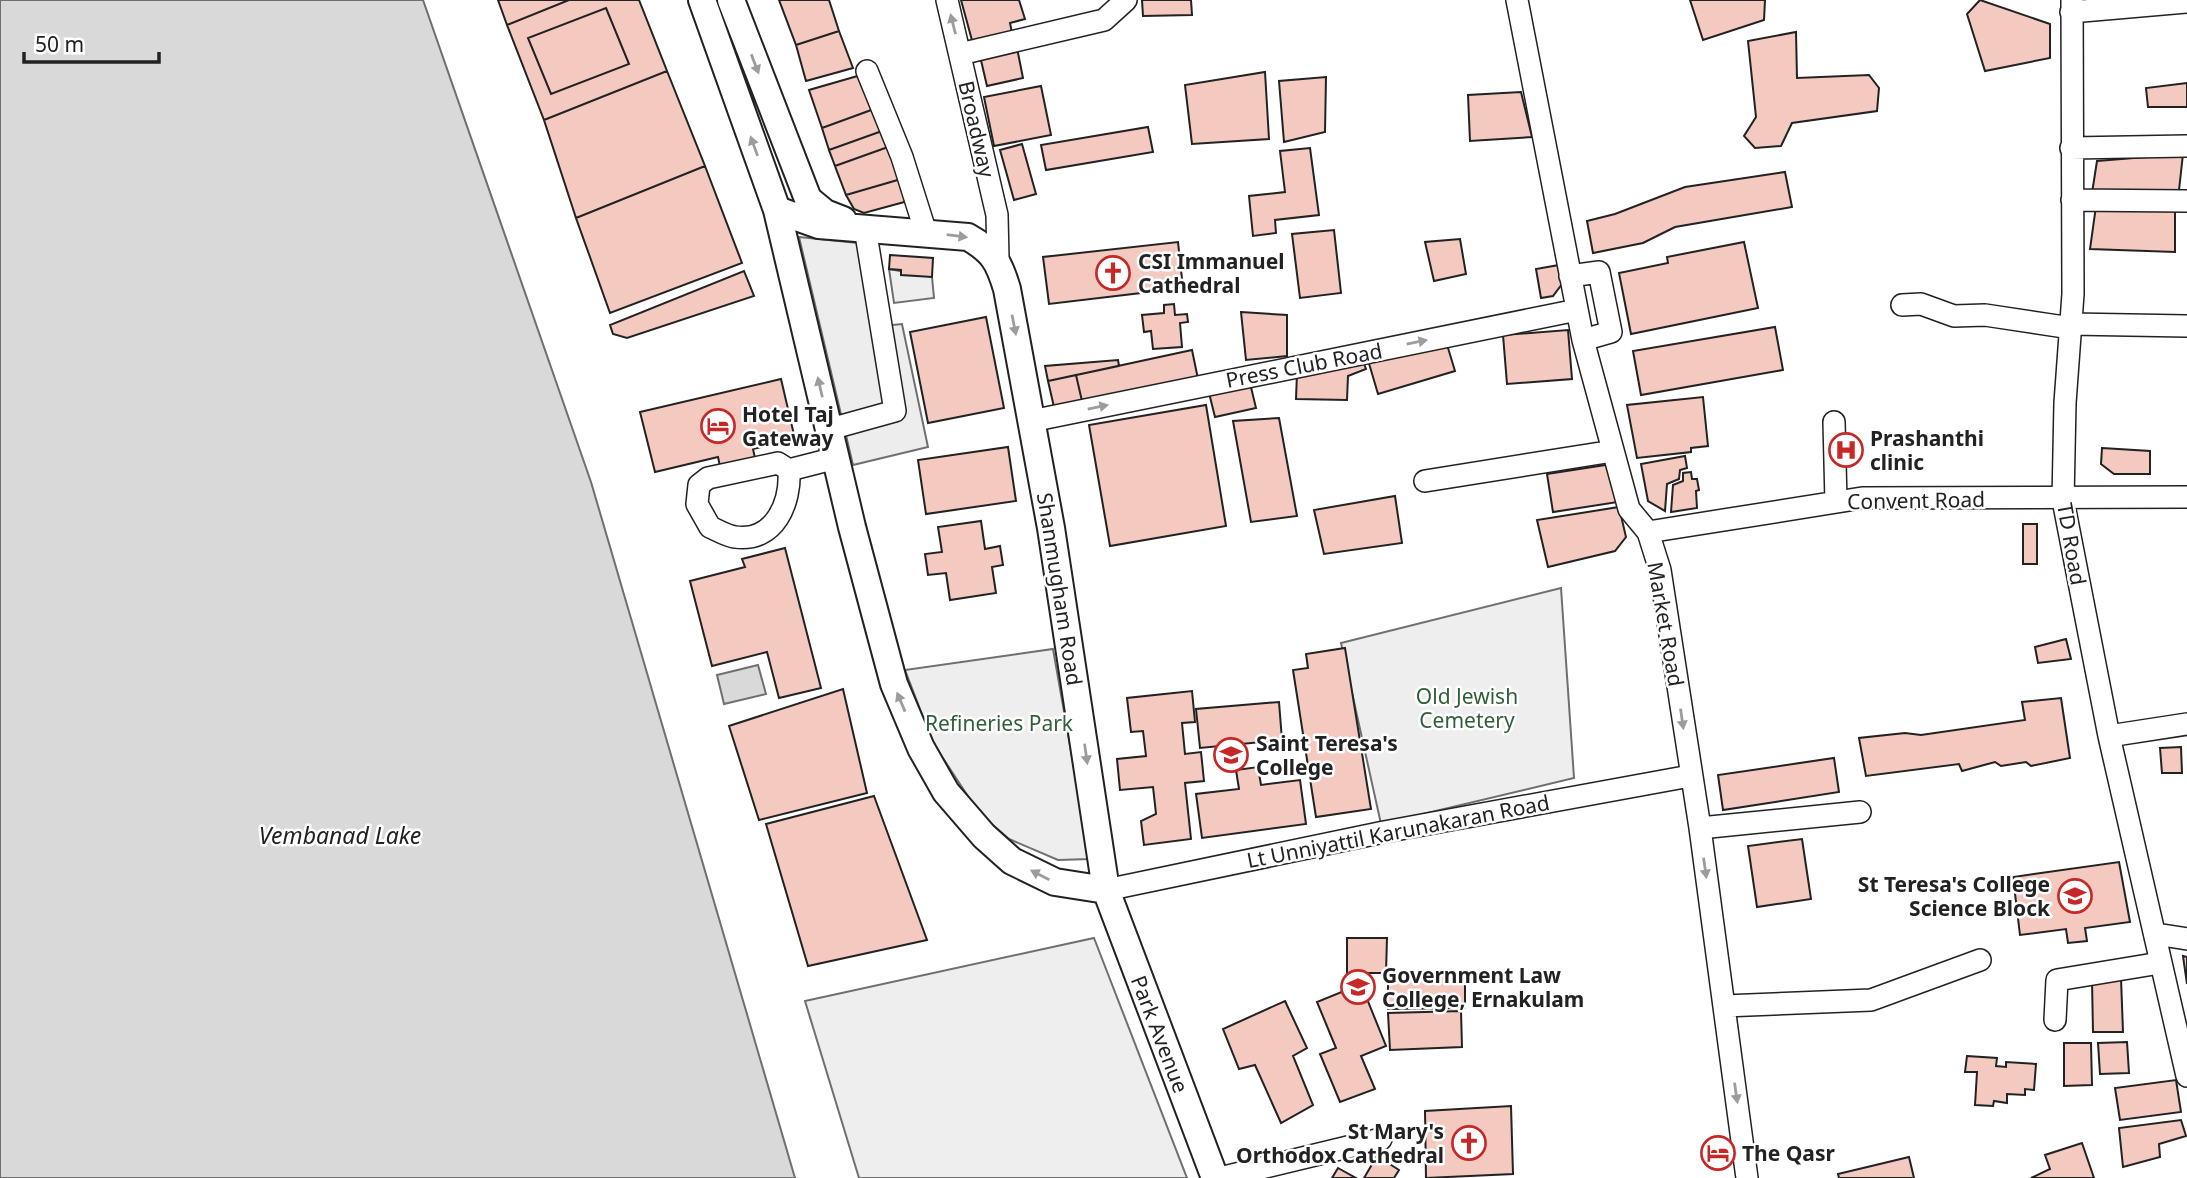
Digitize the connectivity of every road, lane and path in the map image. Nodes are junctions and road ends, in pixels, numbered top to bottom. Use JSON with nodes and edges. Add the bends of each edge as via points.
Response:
{"nodes":[{"id":1,"x":702,"y":0,"type":"edge"},
{"id":2,"x":731,"y":0,"type":"edge"},
{"id":3,"x":947,"y":0,"type":"edge"},
{"id":4,"x":1126,"y":0,"type":"edge"},
{"id":5,"x":1517,"y":0,"type":"edge"},
{"id":6,"x":2187,"y":2,"type":"edge"},
{"id":7,"x":2071,"y":6,"type":"edge"},
{"id":8,"x":960,"y":54,"type":"junction"},
{"id":9,"x":867,"y":71,"type":"dead end"},
{"id":10,"x":2187,"y":146,"type":"edge"},
{"id":11,"x":2071,"y":148,"type":"junction"},
{"id":12,"x":808,"y":200,"type":"junction"},
{"id":13,"x":2072,"y":200,"type":"junction"},
{"id":14,"x":2187,"y":201,"type":"edge"},
{"id":15,"x":777,"y":210,"type":"junction"},
{"id":16,"x":864,"y":228,"type":"junction"},
{"id":17,"x":926,"y":233,"type":"junction"},
{"id":18,"x":998,"y":259,"type":"junction"},
{"id":19,"x":1570,"y":276,"type":"junction"},
{"id":20,"x":1902,"y":305,"type":"dead end"},
{"id":21,"x":1577,"y":310,"type":"junction"},
{"id":22,"x":2071,"y":326,"type":"junction"},
{"id":23,"x":2187,"y":326,"type":"edge"},
{"id":24,"x":1583,"y":340,"type":"junction"},
{"id":25,"x":1031,"y":421,"type":"junction"},
{"id":26,"x":1834,"y":422,"type":"dead end"},
{"id":27,"x":830,"y":429,"type":"junction"},
{"id":28,"x":1613,"y":451,"type":"junction"},
{"id":29,"x":836,"y":458,"type":"junction"},
{"id":30,"x":789,"y":470,"type":"junction"},
{"id":31,"x":1425,"y":481,"type":"dead end"},
{"id":32,"x":2187,"y":497,"type":"edge"},
{"id":33,"x":2063,"y":500,"type":"junction"},
{"id":34,"x":1836,"y":502,"type":"junction"},
{"id":35,"x":1648,"y":532,"type":"junction"},
{"id":36,"x":2187,"y":724,"type":"edge"},
{"id":37,"x":2109,"y":736,"type":"junction"},
{"id":38,"x":1690,"y":776,"type":"junction"},
{"id":39,"x":1860,"y":812,"type":"dead end"},
{"id":40,"x":1700,"y":828,"type":"junction"},
{"id":41,"x":1106,"y":890,"type":"junction"},
{"id":42,"x":2155,"y":934,"type":"junction"},
{"id":43,"x":2187,"y":939,"type":"edge"},
{"id":44,"x":1980,"y":960,"type":"dead end"},
{"id":45,"x":2160,"y":962,"type":"junction"},
{"id":46,"x":1724,"y":1006,"type":"junction"},
{"id":47,"x":2055,"y":1020,"type":"dead end"},
{"id":48,"x":2187,"y":1076,"type":"edge"},
{"id":49,"x":1381,"y":1139,"type":"dead end"},
{"id":50,"x":1218,"y":1178,"type":"edge"},
{"id":51,"x":1748,"y":1178,"type":"edge"}],
"edges":[{"from":15,"to":1,"type":"main road","one_way":true},
{"from":2,"to":12,"type":"main road","one_way":true},
{"from":8,"to":3,"type":"street","name":"Broadway","one_way":true},
{"from":4,"to":8,"type":"street","via":[[1104,20]]},
{"from":5,"to":19,"type":"street","name":"Market Road"},
{"from":6,"to":7,"type":"street"},
{"from":7,"to":11,"type":"street","name":"TD Road"},
{"from":8,"to":18,"type":"street","name":"Broadway","via":[[997,215]]},
{"from":9,"to":17,"type":"street"},
{"from":10,"to":11,"type":"street"},
{"from":11,"to":13,"type":"street","name":"TD Road"},
{"from":12,"to":15,"type":"main road"},
{"from":12,"to":16,"type":"main road","via":[[825,213]]},
{"from":13,"to":14,"type":"street"},
{"from":13,"to":22,"type":"street","name":"TD Road"},
{"from":15,"to":16,"type":"main road","via":[[818,225]]},
{"from":27,"to":15,"type":"main road","one_way":true},
{"from":16,"to":17,"type":"main road"},
{"from":16,"to":27,"type":"street","via":[[895,411]]},
{"from":17,"to":18,"type":"main road","one_way":true,"via":[[968,237]]},
{"from":18,"to":25,"type":"main road","name":"Shanmugham Road","one_way":true},
{"from":19,"to":21,"type":"street","name":"Market Road"},
{"from":19,"to":24,"type":"street","via":[[1600,272],[1612,332]]},
{"from":20,"to":22,"type":"street","via":[[1921,304],[1954,316],[1985,315]]},
{"from":21,"to":24,"type":"street","name":"Market Road"},
{"from":25,"to":21,"type":"street","name":"Press Club Road","one_way":true},
{"from":22,"to":23,"type":"street"},
{"from":22,"to":33,"type":"street","name":"TD Road"},
{"from":24,"to":28,"type":"street","name":"Market Road"},
{"from":25,"to":41,"type":"main road","name":"Shanmugham Road","one_way":true},
{"from":26,"to":34,"type":"street"},
{"from":27,"to":29,"type":"main road"},
{"from":28,"to":31,"type":"street"},
{"from":28,"to":35,"type":"street","name":"Market Road","via":[[1629,509]]},
{"from":29,"to":30,"type":"street"},
{"from":41,"to":29,"type":"main road","one_way":true,"via":[[1055,882],[1012,861],[946,792],[894,684]]},
{"from":30,"to":30,"type":"street","via":[[786,505],[775,523],[758,534],[736,537],[710,527],[697,503],[699,485],[708,478],[765,464],[778,463]]},
{"from":32,"to":33,"type":"street","name":"Convent Road"},
{"from":33,"to":34,"type":"street","name":"Convent Road","via":[[1862,498]]},
{"from":33,"to":37,"type":"street","name":"TD Road"},
{"from":34,"to":35,"type":"street","name":"Convent Road"},
{"from":35,"to":38,"type":"street","name":"Market Road","one_way":true,"via":[[1660,570]]},
{"from":36,"to":37,"type":"street"},
{"from":37,"to":42,"type":"street","name":"TD Road"},
{"from":38,"to":40,"type":"street","name":"Market Road"},
{"from":38,"to":41,"type":"street","name":"Lt Unniyattil Karunakaran Road","via":[[1384,832]]},
{"from":39,"to":40,"type":"street"},
{"from":40,"to":46,"type":"street","name":"Market Road","one_way":true},
{"from":41,"to":50,"type":"main road","name":"Park Avenue"},
{"from":42,"to":43,"type":"street"},
{"from":42,"to":45,"type":"street","name":"TD Road"},
{"from":44,"to":46,"type":"street","via":[[1871,1000]]},
{"from":45,"to":47,"type":"street","via":[[2057,980]]},
{"from":45,"to":48,"type":"street","name":"TD Road"},
{"from":46,"to":51,"type":"street","name":"Market Road","one_way":true},
{"from":49,"to":50,"type":"street"}]}
